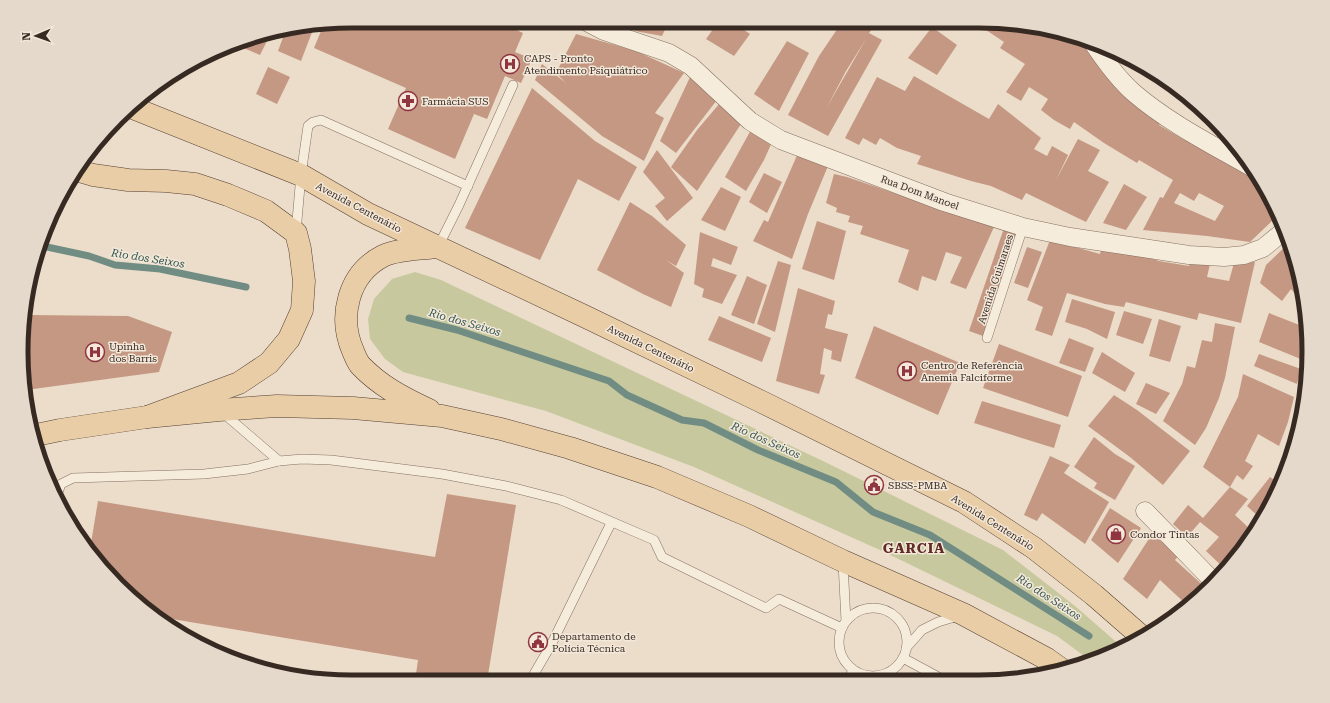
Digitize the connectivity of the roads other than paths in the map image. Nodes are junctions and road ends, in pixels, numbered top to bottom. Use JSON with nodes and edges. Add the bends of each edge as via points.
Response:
{"nodes":[{"id":1,"x":598,"y":28,"type":"edge"},
{"id":2,"x":1099,"y":52,"type":"edge"},
{"id":3,"x":513,"y":85,"type":"dead end"},
{"id":4,"x":137,"y":109,"type":"edge"},
{"id":5,"x":1239,"y":160,"type":"edge"},
{"id":6,"x":83,"y":172,"type":"edge"},
{"id":7,"x":301,"y":175,"type":"junction"},
{"id":8,"x":468,"y":186,"type":"junction"},
{"id":9,"x":1023,"y":227,"type":"junction"},
{"id":10,"x":296,"y":233,"type":"junction"},
{"id":11,"x":1280,"y":234,"type":"edge"},
{"id":12,"x":438,"y":247,"type":"junction"},
{"id":13,"x":987,"y":338,"type":"dead end"},
{"id":14,"x":219,"y":410,"type":"junction"},
{"id":15,"x":442,"y":416,"type":"junction"},
{"id":16,"x":147,"y":417,"type":"junction"},
{"id":17,"x":39,"y":434,"type":"edge"},
{"id":18,"x":279,"y":462,"type":"junction"},
{"id":19,"x":59,"y":490,"type":"edge"},
{"id":20,"x":1145,"y":510,"type":"dead end"},
{"id":21,"x":611,"y":523,"type":"junction"},
{"id":22,"x":843,"y":561,"type":"junction"},
{"id":23,"x":1210,"y":577,"type":"edge"},
{"id":24,"x":963,"y":614,"type":"junction"},
{"id":25,"x":844,"y":624,"type":"junction"},
{"id":26,"x":1138,"y":633,"type":"edge"},
{"id":27,"x":906,"y":648,"type":"junction"},
{"id":28,"x":903,"y":658,"type":"junction"},
{"id":29,"x":1057,"y":665,"type":"edge"},
{"id":30,"x":853,"y":670,"type":"junction"},
{"id":31,"x":533,"y":675,"type":"edge"},
{"id":32,"x":850,"y":675,"type":"edge"},
{"id":33,"x":864,"y":675,"type":"edge"},
{"id":34,"x":879,"y":675,"type":"edge"},
{"id":35,"x":935,"y":675,"type":"edge"}],
"edges":[{"from":1,"to":9,"type":"street","name":"Rua Dom Manoel","via":[[669,53],[691,66],[750,121],[781,140],[944,202]]},
{"from":2,"to":5,"type":"street","via":[[1110,68],[1133,92],[1171,122]]},
{"from":3,"to":8,"type":"lane"},
{"from":4,"to":7,"type":"main road","name":"Avenida Centenário"},
{"from":6,"to":10,"type":"main road","via":[[128,180],[195,184],[266,211]]},
{"from":7,"to":8,"type":"lane","via":[[308,126],[321,120]]},
{"from":7,"to":10,"type":"lane"},
{"from":7,"to":12,"type":"main road","name":"Avenida Centenário","via":[[368,214]]},
{"from":8,"to":12,"type":"lane"},
{"from":9,"to":11,"type":"street","name":"Rua Dom Manoel","via":[[1070,237],[1182,253],[1224,256],[1244,256],[1263,248]]},
{"from":9,"to":13,"type":"lane","name":"Avenida Guimaraes"},
{"from":10,"to":16,"type":"main road","via":[[304,281],[302,310],[289,339],[269,363],[239,383]]},
{"from":12,"to":15,"type":"main road","via":[[404,250],[384,256],[367,267],[355,281],[348,299],[346,319],[348,340],[359,364],[398,395]]},
{"from":12,"to":26,"type":"main road","name":"Avenida Centenário","via":[[760,400],[964,502],[1034,548]]},
{"from":14,"to":15,"type":"main road","via":[[277,406],[353,408]]},
{"from":14,"to":16,"type":"main road"},
{"from":14,"to":18,"type":"lane"},
{"from":15,"to":22,"type":"main road","via":[[562,446],[657,477],[749,516]]},
{"from":16,"to":17,"type":"main road"},
{"from":18,"to":19,"type":"lane","via":[[248,469],[204,474],[73,478],[61,484]]},
{"from":18,"to":21,"type":"lane","via":[[302,459],[331,460],[463,478],[561,500]]},
{"from":20,"to":23,"type":"street"},
{"from":21,"to":25,"type":"lane","via":[[654,540],[662,557],[766,608],[779,599]]},
{"from":21,"to":31,"type":"lane"},
{"from":22,"to":24,"type":"main road"},
{"from":22,"to":25,"type":"lane"},
{"from":24,"to":27,"type":"lane","via":[[922,630]]},
{"from":24,"to":29,"type":"main road"},
{"from":25,"to":27,"type":"lane","via":[[854,614],[865,609],[876,608],[886,611],[896,617],[902,626]]},
{"from":25,"to":30,"type":"lane","via":[[840,637],[840,651]]},
{"from":27,"to":28,"type":"lane"},
{"from":28,"to":34,"type":"lane","via":[[896,667]]},
{"from":28,"to":35,"type":"lane"},
{"from":30,"to":32,"type":"lane"},
{"from":30,"to":33,"type":"lane"}]}
